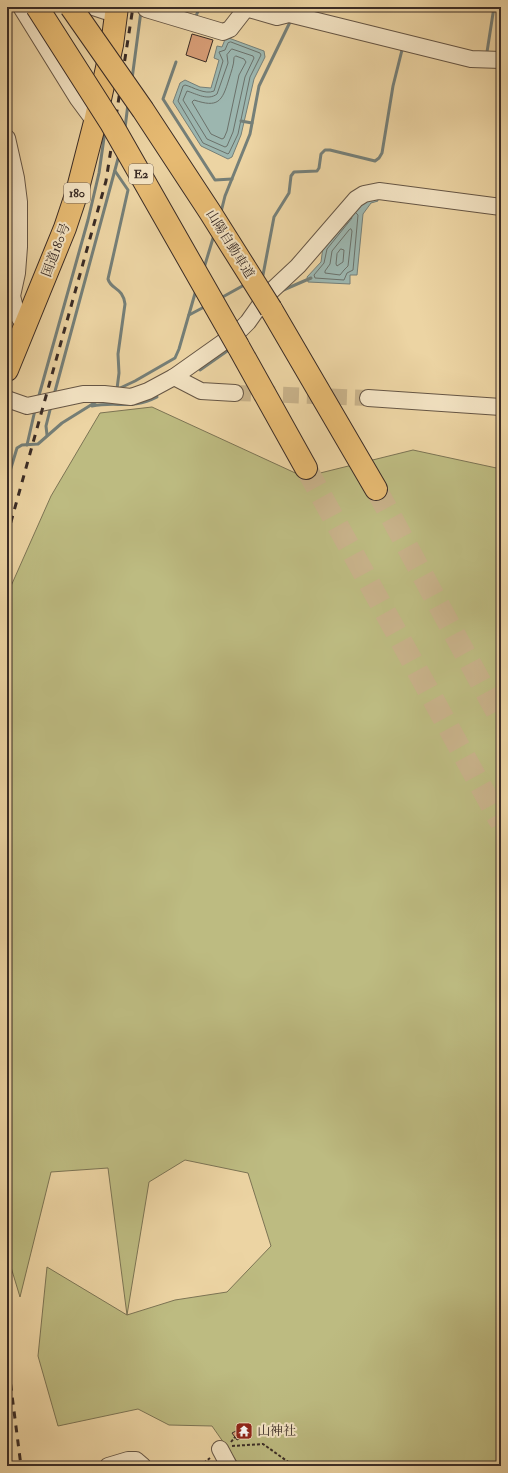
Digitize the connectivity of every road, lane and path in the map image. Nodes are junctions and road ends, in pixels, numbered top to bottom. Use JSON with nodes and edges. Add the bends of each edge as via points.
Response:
{"nodes":[{"id":1,"x":21,"y":7,"type":"edge"},
{"id":2,"x":37,"y":7,"type":"edge"},
{"id":3,"x":71,"y":7,"type":"edge"},
{"id":4,"x":93,"y":7,"type":"edge"},
{"id":5,"x":146,"y":9,"type":"dead end"},
{"id":6,"x":117,"y":10,"type":"edge"},
{"id":7,"x":501,"y":60,"type":"edge"},
{"id":8,"x":95,"y":122,"type":"junction"},
{"id":9,"x":7,"y":138,"type":"edge"},
{"id":10,"x":13,"y":202,"type":"edge"},
{"id":11,"x":501,"y":208,"type":"edge"},
{"id":12,"x":25,"y":326,"type":"junction"},
{"id":13,"x":7,"y":370,"type":"edge"},
{"id":14,"x":174,"y":377,"type":"junction"},
{"id":15,"x":234,"y":393,"type":"tunnel mouth"},
{"id":16,"x":368,"y":398,"type":"tunnel mouth"},
{"id":17,"x":7,"y":399,"type":"edge"},
{"id":18,"x":501,"y":407,"type":"edge"},
{"id":19,"x":306,"y":468,"type":"tunnel mouth"},
{"id":20,"x":376,"y":490,"type":"tunnel mouth"},
{"id":21,"x":220,"y":1449,"type":"junction"},
{"id":22,"x":108,"y":1466,"type":"edge"},
{"id":23,"x":143,"y":1466,"type":"edge"},
{"id":24,"x":200,"y":1466,"type":"edge"},
{"id":25,"x":229,"y":1466,"type":"edge"},
{"id":26,"x":294,"y":1466,"type":"edge"}],
"edges":[{"from":1,"to":8,"type":"street"},
{"from":2,"to":19,"type":"highway","number":"E2","bridge":true,"via":[[111,123]]},
{"from":3,"to":20,"type":"highway","name":"山陽自動車道","bridge":true,"via":[[210,212],[271,309]]},
{"from":4,"to":6,"type":"street","via":[[105,11]]},
{"from":5,"to":7,"type":"street","via":[[223,32],[230,29],[241,13],[249,9],[277,17],[312,19],[471,59]]},
{"from":6,"to":8,"type":"highway","name":"国道180号","number":"180"},
{"from":8,"to":12,"type":"highway","name":"国道180号","number":"180","via":[[65,228]]},
{"from":9,"to":10,"type":"street","via":[[16,178]]},
{"from":10,"to":12,"type":"street","via":[[19,246],[12,296],[16,312]]},
{"from":11,"to":14,"type":"street","via":[[379,191],[364,194],[349,206],[298,266],[267,295],[239,331]]},
{"from":12,"to":13,"type":"highway","name":"国道180号","number":"180"},
{"from":14,"to":15,"type":"street","via":[[201,391]]},
{"from":14,"to":17,"type":"street","via":[[131,397],[83,394],[27,406]]},
{"from":16,"to":18,"type":"street"},
{"from":21,"to":24,"type":"path"},
{"from":21,"to":25,"type":"street"},
{"from":21,"to":26,"type":"path","via":[[224,1446],[263,1444]]},
{"from":22,"to":23,"type":"street","via":[[136,1460]]}]}
